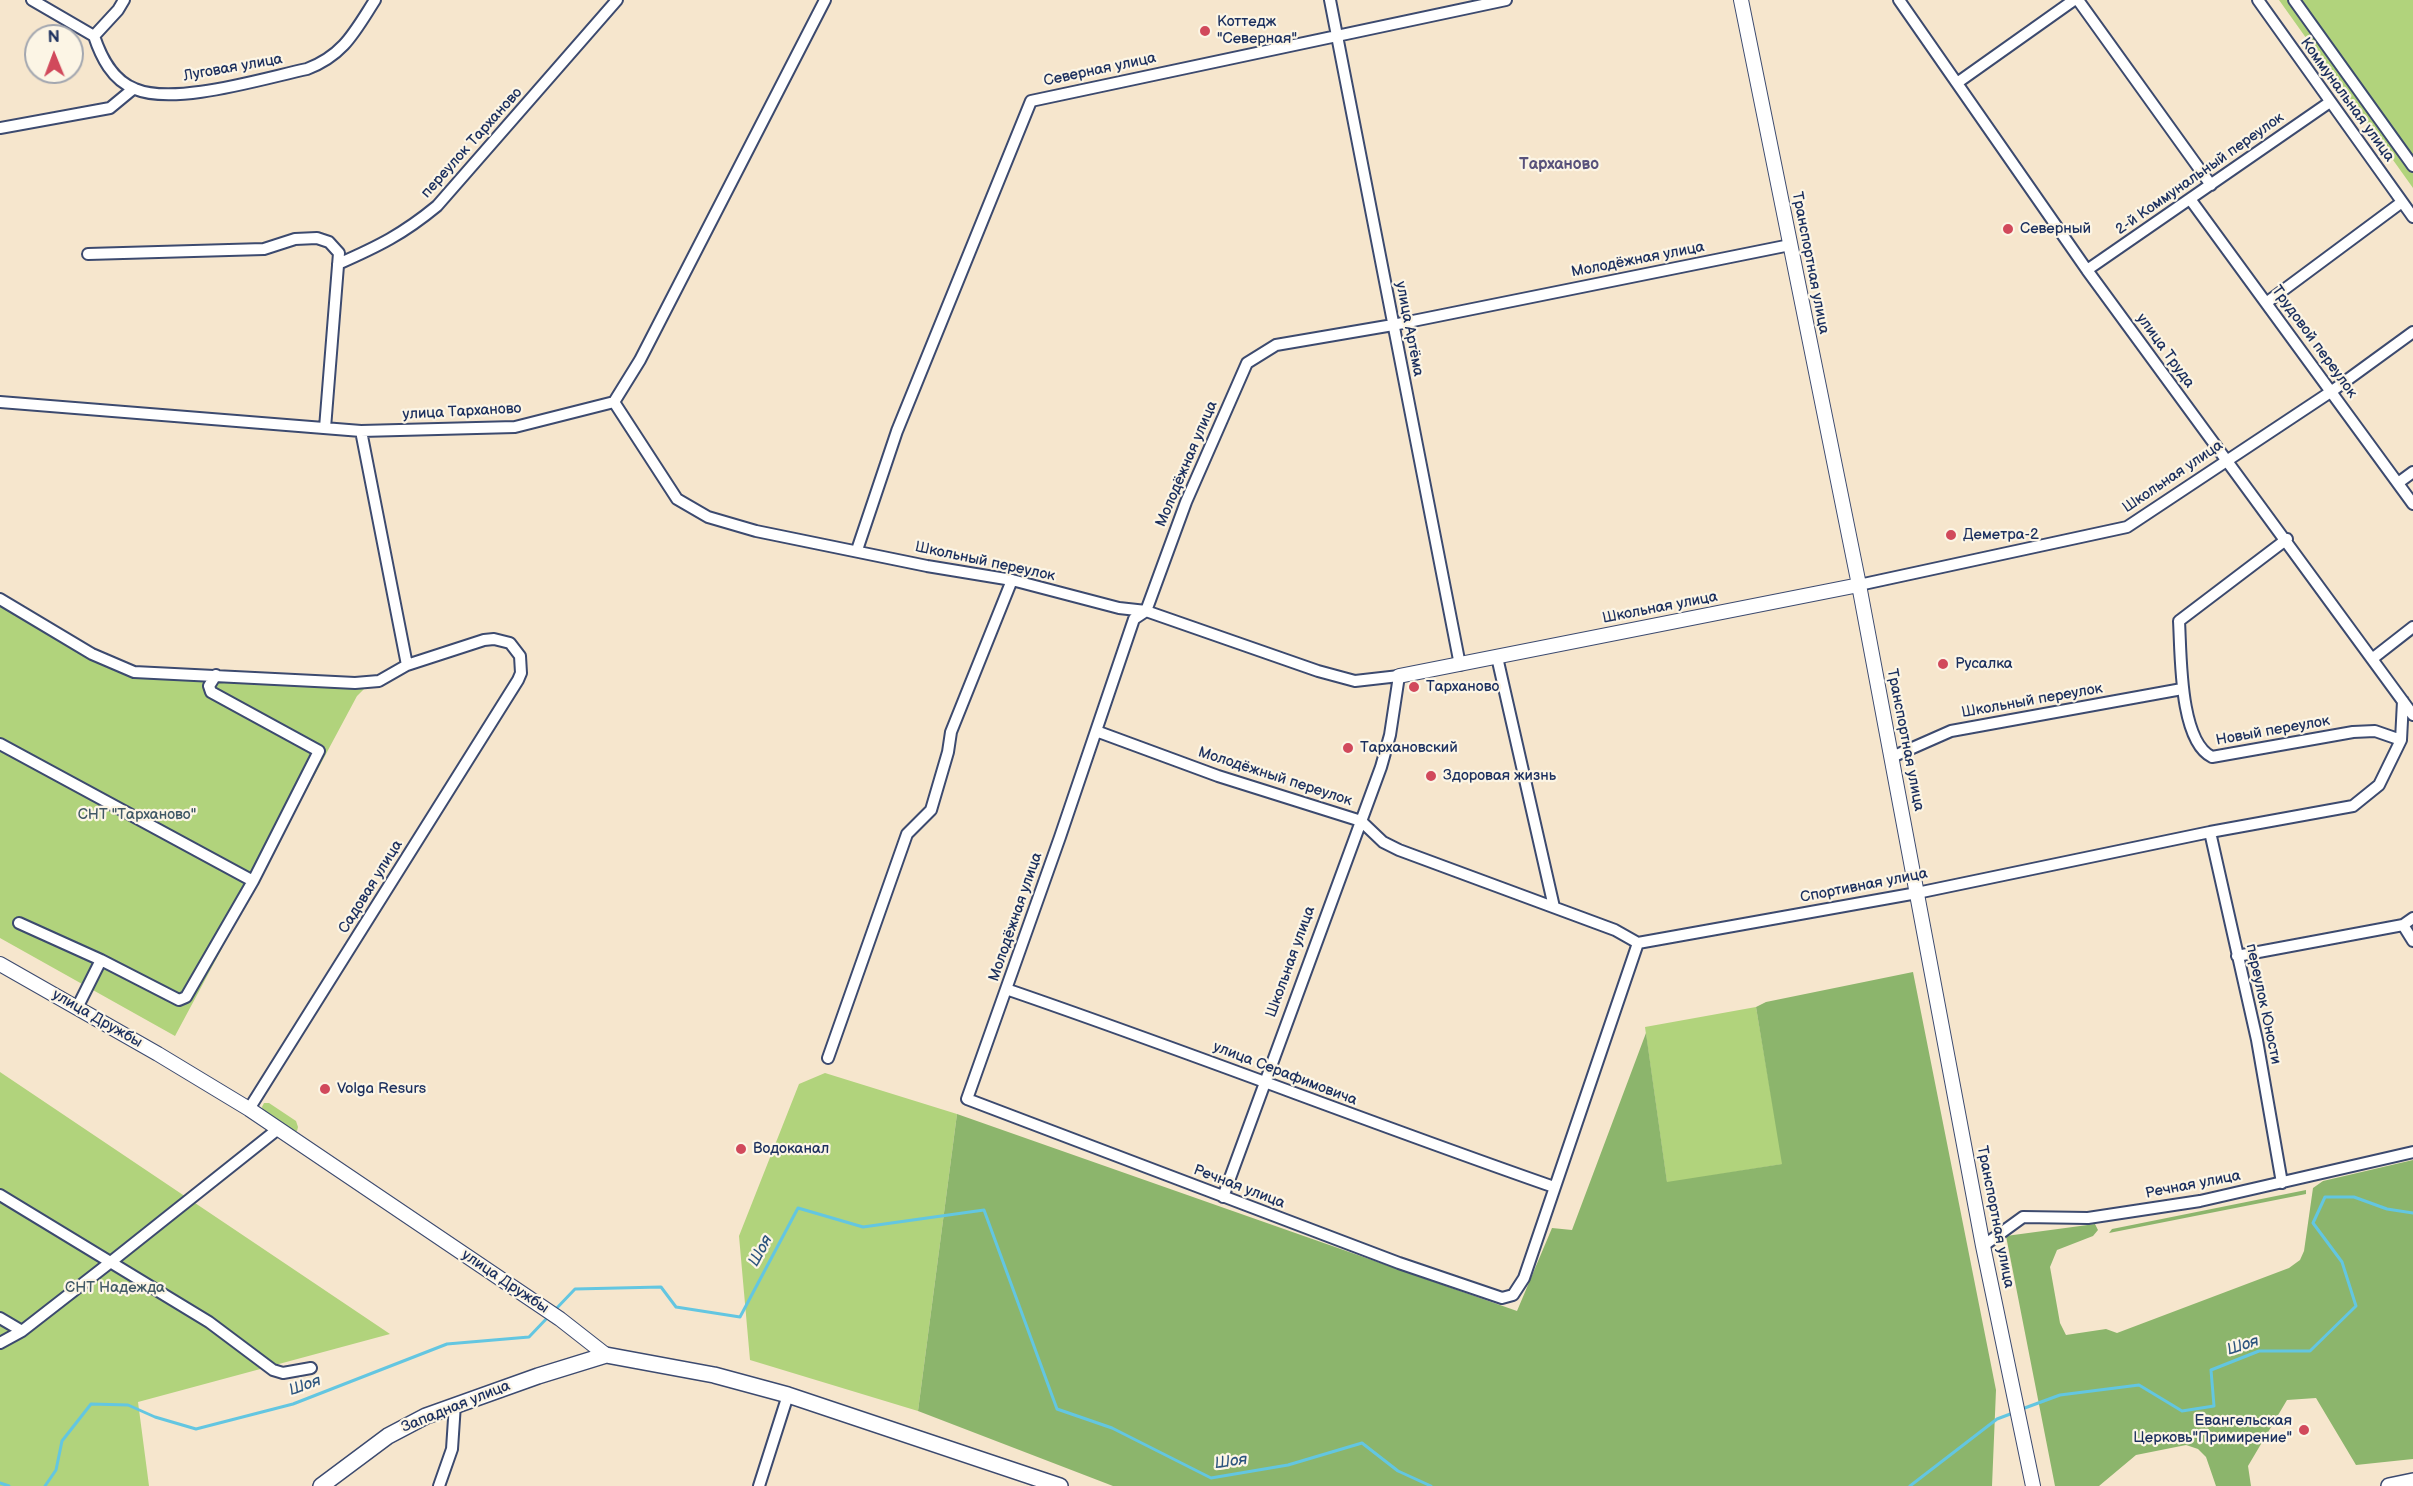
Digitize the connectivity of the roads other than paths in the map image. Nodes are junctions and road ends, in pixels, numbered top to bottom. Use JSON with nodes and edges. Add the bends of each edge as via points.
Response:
{"nodes":[{"id":1,"x":32,"y":0,"type":"edge"},
{"id":2,"x":124,"y":0,"type":"edge"},
{"id":3,"x":375,"y":0,"type":"edge"},
{"id":4,"x":617,"y":0,"type":"edge"},
{"id":5,"x":825,"y":0,"type":"edge"},
{"id":6,"x":1330,"y":0,"type":"edge"},
{"id":7,"x":1506,"y":0,"type":"edge"},
{"id":8,"x":1740,"y":0,"type":"edge"},
{"id":9,"x":1899,"y":0,"type":"edge"},
{"id":10,"x":2076,"y":0,"type":"edge"},
{"id":11,"x":2258,"y":0,"type":"edge"},
{"id":12,"x":2294,"y":0,"type":"edge"},
{"id":13,"x":94,"y":36,"type":"junction"},
{"id":14,"x":1337,"y":36,"type":"junction"},
{"id":15,"x":1958,"y":83,"type":"junction"},
{"id":16,"x":133,"y":88,"type":"junction"},
{"id":17,"x":2330,"y":102,"type":"junction"},
{"id":18,"x":0,"y":128,"type":"edge"},
{"id":19,"x":2413,"y":166,"type":"edge"},
{"id":20,"x":2211,"y":185,"type":"junction"},
{"id":21,"x":2190,"y":199,"type":"junction"},
{"id":22,"x":2402,"y":202,"type":"junction"},
{"id":23,"x":2413,"y":217,"type":"edge"},
{"id":24,"x":1790,"y":245,"type":"junction"},
{"id":25,"x":88,"y":254,"type":"dead end"},
{"id":26,"x":338,"y":264,"type":"junction"},
{"id":27,"x":2088,"y":270,"type":"junction"},
{"id":28,"x":2266,"y":303,"type":"junction"},
{"id":29,"x":1393,"y":325,"type":"junction"},
{"id":30,"x":2413,"y":332,"type":"edge"},
{"id":31,"x":2332,"y":391,"type":"junction"},
{"id":32,"x":0,"y":402,"type":"edge"},
{"id":33,"x":614,"y":402,"type":"junction"},
{"id":34,"x":325,"y":428,"type":"junction"},
{"id":35,"x":361,"y":431,"type":"junction"},
{"id":36,"x":2228,"y":460,"type":"junction"},
{"id":37,"x":2413,"y":472,"type":"edge"},
{"id":38,"x":2398,"y":483,"type":"junction"},
{"id":39,"x":2413,"y":504,"type":"edge"},
{"id":40,"x":2287,"y":539,"type":"junction"},
{"id":41,"x":857,"y":550,"type":"junction"},
{"id":42,"x":1012,"y":580,"type":"junction"},
{"id":43,"x":1859,"y":585,"type":"junction"},
{"id":44,"x":0,"y":599,"type":"edge"},
{"id":45,"x":1146,"y":611,"type":"junction"},
{"id":46,"x":2413,"y":627,"type":"edge"},
{"id":47,"x":1497,"y":657,"type":"junction"},
{"id":48,"x":2372,"y":658,"type":"junction"},
{"id":49,"x":1460,"y":664,"type":"junction"},
{"id":50,"x":407,"y":665,"type":"junction"},
{"id":51,"x":216,"y":675,"type":"junction"},
{"id":52,"x":1399,"y":676,"type":"junction"},
{"id":53,"x":2182,"y":689,"type":"junction"},
{"id":54,"x":2403,"y":701,"type":"junction"},
{"id":55,"x":2413,"y":715,"type":"edge"},
{"id":56,"x":1096,"y":731,"type":"junction"},
{"id":57,"x":2401,"y":740,"type":"junction"},
{"id":58,"x":0,"y":744,"type":"edge"},
{"id":59,"x":1892,"y":757,"type":"junction"},
{"id":60,"x":1361,"y":821,"type":"junction"},
{"id":61,"x":2210,"y":832,"type":"junction"},
{"id":62,"x":253,"y":881,"type":"junction"},
{"id":63,"x":1917,"y":893,"type":"junction"},
{"id":64,"x":1554,"y":907,"type":"junction"},
{"id":65,"x":2413,"y":918,"type":"edge"},
{"id":66,"x":19,"y":923,"type":"dead end"},
{"id":67,"x":2403,"y":925,"type":"junction"},
{"id":68,"x":2413,"y":941,"type":"edge"},
{"id":69,"x":1638,"y":944,"type":"junction"},
{"id":70,"x":2238,"y":956,"type":"junction"},
{"id":71,"x":101,"y":960,"type":"junction"},
{"id":72,"x":0,"y":964,"type":"edge"},
{"id":73,"x":1006,"y":989,"type":"junction"},
{"id":74,"x":77,"y":1008,"type":"junction"},
{"id":75,"x":828,"y":1058,"type":"dead end"},
{"id":76,"x":1264,"y":1081,"type":"junction"},
{"id":77,"x":967,"y":1100,"type":"joint"},
{"id":78,"x":249,"y":1109,"type":"junction"},
{"id":79,"x":278,"y":1129,"type":"junction"},
{"id":80,"x":2413,"y":1152,"type":"edge"},
{"id":81,"x":2282,"y":1183,"type":"junction"},
{"id":82,"x":1554,"y":1187,"type":"junction"},
{"id":83,"x":0,"y":1195,"type":"edge"},
{"id":84,"x":1223,"y":1197,"type":"junction"},
{"id":85,"x":1983,"y":1246,"type":"junction"},
{"id":86,"x":112,"y":1261,"type":"junction"},
{"id":87,"x":0,"y":1318,"type":"edge"},
{"id":88,"x":22,"y":1331,"type":"junction"},
{"id":89,"x":0,"y":1343,"type":"edge"},
{"id":90,"x":606,"y":1355,"type":"junction"},
{"id":91,"x":311,"y":1368,"type":"dead end"},
{"id":92,"x":788,"y":1395,"type":"junction"},
{"id":93,"x":455,"y":1404,"type":"junction"},
{"id":94,"x":2413,"y":1481,"type":"edge"},
{"id":95,"x":321,"y":1486,"type":"edge"},
{"id":96,"x":439,"y":1486,"type":"edge"},
{"id":97,"x":759,"y":1486,"type":"edge"},
{"id":98,"x":1060,"y":1486,"type":"edge"},
{"id":99,"x":2033,"y":1486,"type":"edge"},
{"id":100,"x":2389,"y":1486,"type":"edge"}],
"edges":[{"from":1,"to":13,"type":"street"},
{"from":2,"to":13,"type":"street"},
{"from":3,"to":16,"type":"street","name":"Луговая улица","via":[[348,43],[307,69],[206,90],[152,94]]},
{"from":4,"to":26,"type":"street","name":"переулок Тарханово","via":[[437,206],[406,231]]},
{"from":5,"to":33,"type":"street","via":[[640,360]]},
{"from":6,"to":14,"type":"street","name":"улица Артёма"},
{"from":7,"to":14,"type":"street","name":"Северная улица"},
{"from":8,"to":24,"type":"street","name":"Транспортная улица"},
{"from":9,"to":15,"type":"street","name":"улица Труда"},
{"from":10,"to":15,"type":"street"},
{"from":10,"to":20,"type":"street"},
{"from":11,"to":17,"type":"street","name":"Коммунальная улица"},
{"from":12,"to":19,"type":"street"},
{"from":13,"to":16,"type":"street","name":"Луговая улица","via":[[101,58]]},
{"from":14,"to":29,"type":"street","name":"улица Артёма"},
{"from":14,"to":41,"type":"street","name":"Северная улица","via":[[1031,101],[897,431]]},
{"from":15,"to":27,"type":"street","name":"улица Труда"},
{"from":16,"to":18,"type":"street","via":[[110,108]]},
{"from":17,"to":20,"type":"street","name":"2-й Коммунальный переулок"},
{"from":17,"to":22,"type":"street","name":"Коммунальная улица"},
{"from":20,"to":21,"type":"street","name":"2-й Коммунальный переулок"},
{"from":21,"to":27,"type":"street","name":"2-й Коммунальный переулок"},
{"from":21,"to":28,"type":"street","name":"Трудовой переулок"},
{"from":22,"to":23,"type":"street","name":"Коммунальная улица"},
{"from":22,"to":28,"type":"street"},
{"from":24,"to":29,"type":"street","name":"Молодёжная улица"},
{"from":24,"to":43,"type":"street","name":"Транспортная улица"},
{"from":25,"to":26,"type":"street","via":[[264,249],[295,238],[317,238],[329,242],[339,253]]},
{"from":26,"to":34,"type":"street"},
{"from":27,"to":36,"type":"street","name":"улица Труда"},
{"from":28,"to":31,"type":"street","name":"Трудовой переулок"},
{"from":29,"to":45,"type":"street","name":"Молодёжная улица","via":[[1276,345],[1247,363],[1186,502]]},
{"from":29,"to":49,"type":"street","name":"улица Артёма"},
{"from":30,"to":31,"type":"street","name":"Школьная улица"},
{"from":31,"to":36,"type":"street","name":"Школьная улица"},
{"from":31,"to":38,"type":"street","name":"Трудовой переулок"},
{"from":32,"to":34,"type":"street","name":"улица Тарханово"},
{"from":33,"to":35,"type":"street","name":"улица Тарханово","via":[[515,427]]},
{"from":33,"to":41,"type":"street","name":"Школьный переулок","via":[[677,499],[708,517]]},
{"from":34,"to":35,"type":"street","name":"улица Тарханово"},
{"from":35,"to":50,"type":"street"},
{"from":36,"to":40,"type":"street","name":"улица Труда"},
{"from":36,"to":43,"type":"street","name":"Школьная улица","via":[[2127,527]]},
{"from":37,"to":38,"type":"street"},
{"from":38,"to":39,"type":"street","name":"Трудовой переулок"},
{"from":40,"to":48,"type":"street","name":"улица Труда"},
{"from":40,"to":53,"type":"street","name":"Новый переулок","via":[[2180,621]]},
{"from":41,"to":42,"type":"street","name":"Школьный переулок"},
{"from":42,"to":45,"type":"street","name":"Школьный переулок","via":[[1119,609]]},
{"from":42,"to":75,"type":"street","via":[[951,732],[931,810],[907,834]]},
{"from":43,"to":47,"type":"street","name":"Школьная улица"},
{"from":43,"to":59,"type":"street","name":"Транспортная улица"},
{"from":44,"to":51,"type":"street","via":[[92,654],[134,672]]},
{"from":45,"to":52,"type":"street","name":"Школьный переулок","via":[[1355,681]]},
{"from":45,"to":56,"type":"street","name":"Молодёжная улица","via":[[1134,619]]},
{"from":46,"to":48,"type":"street"},
{"from":47,"to":49,"type":"street","name":"Школьная улица"},
{"from":47,"to":64,"type":"street"},
{"from":48,"to":54,"type":"street","name":"улица Труда"},
{"from":49,"to":52,"type":"street","name":"Школьная улица"},
{"from":50,"to":51,"type":"street","via":[[379,681],[355,683]]},
{"from":50,"to":78,"type":"street","name":"Садовая улица","via":[[484,640],[502,639],[520,656],[521,673]]},
{"from":51,"to":62,"type":"street","via":[[209,686],[211,692],[320,751]]},
{"from":52,"to":60,"type":"street","name":"Школьная улица","via":[[1390,735]]},
{"from":53,"to":57,"type":"street","name":"Новый переулок","via":[[2194,736],[2212,757],[2353,732],[2375,731]]},
{"from":53,"to":59,"type":"street","name":"Школьный переулок","via":[[1951,731]]},
{"from":54,"to":55,"type":"street","name":"улица Труда"},
{"from":54,"to":57,"type":"street","name":"Спортивная улица"},
{"from":56,"to":60,"type":"street","name":"Молодёжный переулок","via":[[1218,776]]},
{"from":56,"to":73,"type":"street","name":"Молодёжная улица"},
{"from":57,"to":61,"type":"street","name":"Спортивная улица","via":[[2379,785],[2353,806]]},
{"from":58,"to":62,"type":"street"},
{"from":59,"to":63,"type":"street","name":"Транспортная улица"},
{"from":60,"to":64,"type":"street","name":"Молодёжный переулок","via":[[1383,842],[1399,850]]},
{"from":60,"to":76,"type":"street","name":"Школьная улица"},
{"from":61,"to":63,"type":"street","name":"Спортивная улица"},
{"from":61,"to":70,"type":"street","name":"переулок Юности"},
{"from":62,"to":71,"type":"street","via":[[186,997],[178,1000]]},
{"from":63,"to":69,"type":"street","name":"Спортивная улица"},
{"from":63,"to":85,"type":"street","name":"Транспортная улица"},
{"from":64,"to":69,"type":"street","name":"Молодёжный переулок","via":[[1615,930]]},
{"from":65,"to":67,"type":"street"},
{"from":66,"to":71,"type":"street"},
{"from":67,"to":68,"type":"street"},
{"from":67,"to":70,"type":"street"},
{"from":69,"to":82,"type":"street"},
{"from":70,"to":81,"type":"street","name":"переулок Юности"},
{"from":71,"to":74,"type":"street"},
{"from":72,"to":74,"type":"street","name":"улица Дружбы"},
{"from":73,"to":76,"type":"street","name":"улица Серафимовича"},
{"from":73,"to":77,"type":"street","name":"Молодёжная улица"},
{"from":74,"to":78,"type":"street","name":"улица Дружбы"},
{"from":76,"to":82,"type":"street","name":"улица Серафимовича"},
{"from":76,"to":84,"type":"street","name":"Школьная улица"},
{"from":77,"to":84,"type":"street","name":"Речная улица"},
{"from":78,"to":79,"type":"street","name":"улица Дружбы"},
{"from":79,"to":86,"type":"street"},
{"from":79,"to":90,"type":"street","name":"улица Дружбы","via":[[560,1319]]},
{"from":80,"to":81,"type":"street","name":"Речная улица"},
{"from":81,"to":85,"type":"street","name":"Речная улица","via":[[2200,1201],[2088,1218],[2023,1217]]},
{"from":82,"to":84,"type":"street","name":"Речная улица","via":[[1524,1278],[1514,1295],[1503,1298]]},
{"from":83,"to":86,"type":"street"},
{"from":85,"to":99,"type":"street","name":"Транспортная улица"},
{"from":86,"to":88,"type":"street"},
{"from":86,"to":91,"type":"street","via":[[209,1322],[273,1370],[283,1373]]},
{"from":87,"to":88,"type":"street"},
{"from":88,"to":89,"type":"street"},
{"from":90,"to":92,"type":"main road","name":"улица Дружбы","via":[[714,1375]]},
{"from":90,"to":93,"type":"main road","name":"Западная улица"},
{"from":92,"to":97,"type":"street"},
{"from":92,"to":98,"type":"main road","name":"улица Дружбы"},
{"from":93,"to":95,"type":"main road","name":"Западная улица","via":[[388,1436]]},
{"from":93,"to":96,"type":"street","via":[[452,1449]]},
{"from":94,"to":100,"type":"main road"}]}
